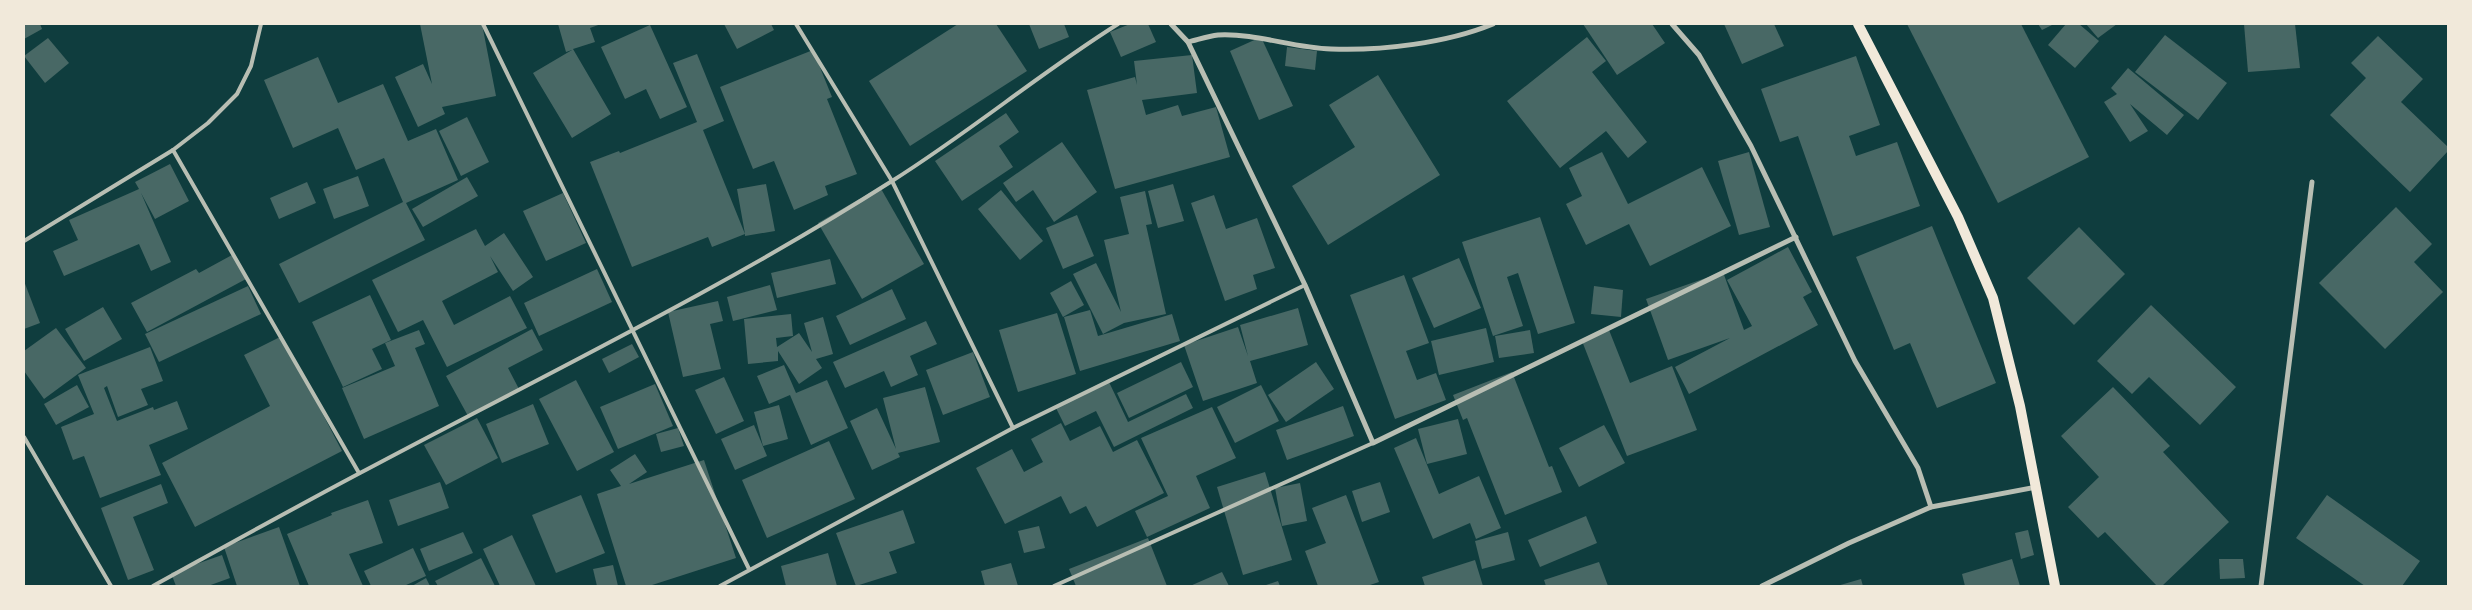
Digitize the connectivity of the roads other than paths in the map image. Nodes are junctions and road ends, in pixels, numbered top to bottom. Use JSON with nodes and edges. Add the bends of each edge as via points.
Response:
{"nodes":[{"id":1,"x":261,"y":24,"type":"edge"},
{"id":2,"x":483,"y":24,"type":"edge"},
{"id":3,"x":796,"y":24,"type":"edge"},
{"id":4,"x":1118,"y":24,"type":"edge"},
{"id":5,"x":1171,"y":24,"type":"edge"},
{"id":6,"x":1493,"y":24,"type":"edge"},
{"id":7,"x":1672,"y":24,"type":"edge"},
{"id":8,"x":1858,"y":24,"type":"edge"},
{"id":9,"x":1188,"y":42,"type":"junction"},
{"id":10,"x":173,"y":150,"type":"junction"},
{"id":11,"x":892,"y":181,"type":"junction"},
{"id":12,"x":2312,"y":182,"type":"dead end"},
{"id":13,"x":1796,"y":237,"type":"junction"},
{"id":14,"x":24,"y":241,"type":"edge"},
{"id":15,"x":1305,"y":285,"type":"junction"},
{"id":16,"x":633,"y":332,"type":"junction"},
{"id":17,"x":1013,"y":428,"type":"junction"},
{"id":18,"x":24,"y":437,"type":"edge"},
{"id":19,"x":1374,"y":443,"type":"junction"},
{"id":20,"x":359,"y":473,"type":"junction"},
{"id":21,"x":2037,"y":487,"type":"junction"},
{"id":22,"x":1931,"y":507,"type":"junction"},
{"id":23,"x":749,"y":569,"type":"junction"},
{"id":24,"x":111,"y":586,"type":"edge"},
{"id":25,"x":152,"y":586,"type":"edge"},
{"id":26,"x":720,"y":586,"type":"edge"},
{"id":27,"x":1054,"y":586,"type":"edge"},
{"id":28,"x":1762,"y":586,"type":"edge"},
{"id":29,"x":2055,"y":586,"type":"edge"},
{"id":30,"x":2261,"y":586,"type":"edge"}],
"edges":[{"from":1,"to":10,"type":"lane","via":[[251,66],[237,94],[208,123]]},
{"from":2,"to":16,"type":"lane"},
{"from":3,"to":11,"type":"lane"},
{"from":4,"to":11,"type":"lane","via":[[1071,53]]},
{"from":5,"to":9,"type":"street"},
{"from":6,"to":9,"type":"street","via":[[1393,48],[1330,49],[1246,36],[1216,35]]},
{"from":7,"to":13,"type":"street","via":[[1699,55],[1751,146]]},
{"from":8,"to":21,"type":"main road","via":[[1958,218],[1993,298]]},
{"from":9,"to":15,"type":"street"},
{"from":10,"to":14,"type":"lane"},
{"from":10,"to":20,"type":"lane"},
{"from":11,"to":16,"type":"lane"},
{"from":11,"to":17,"type":"lane"},
{"from":12,"to":30,"type":"street"},
{"from":13,"to":19,"type":"street"},
{"from":13,"to":22,"type":"street","via":[[1855,361],[1918,468]]},
{"from":15,"to":17,"type":"lane"},
{"from":15,"to":19,"type":"street"},
{"from":16,"to":20,"type":"lane"},
{"from":16,"to":23,"type":"lane"},
{"from":17,"to":23,"type":"lane"},
{"from":18,"to":24,"type":"lane"},
{"from":19,"to":27,"type":"lane"},
{"from":20,"to":25,"type":"lane"},
{"from":21,"to":22,"type":"street"},
{"from":21,"to":29,"type":"main road"},
{"from":22,"to":28,"type":"street"},
{"from":23,"to":26,"type":"lane"}]}
